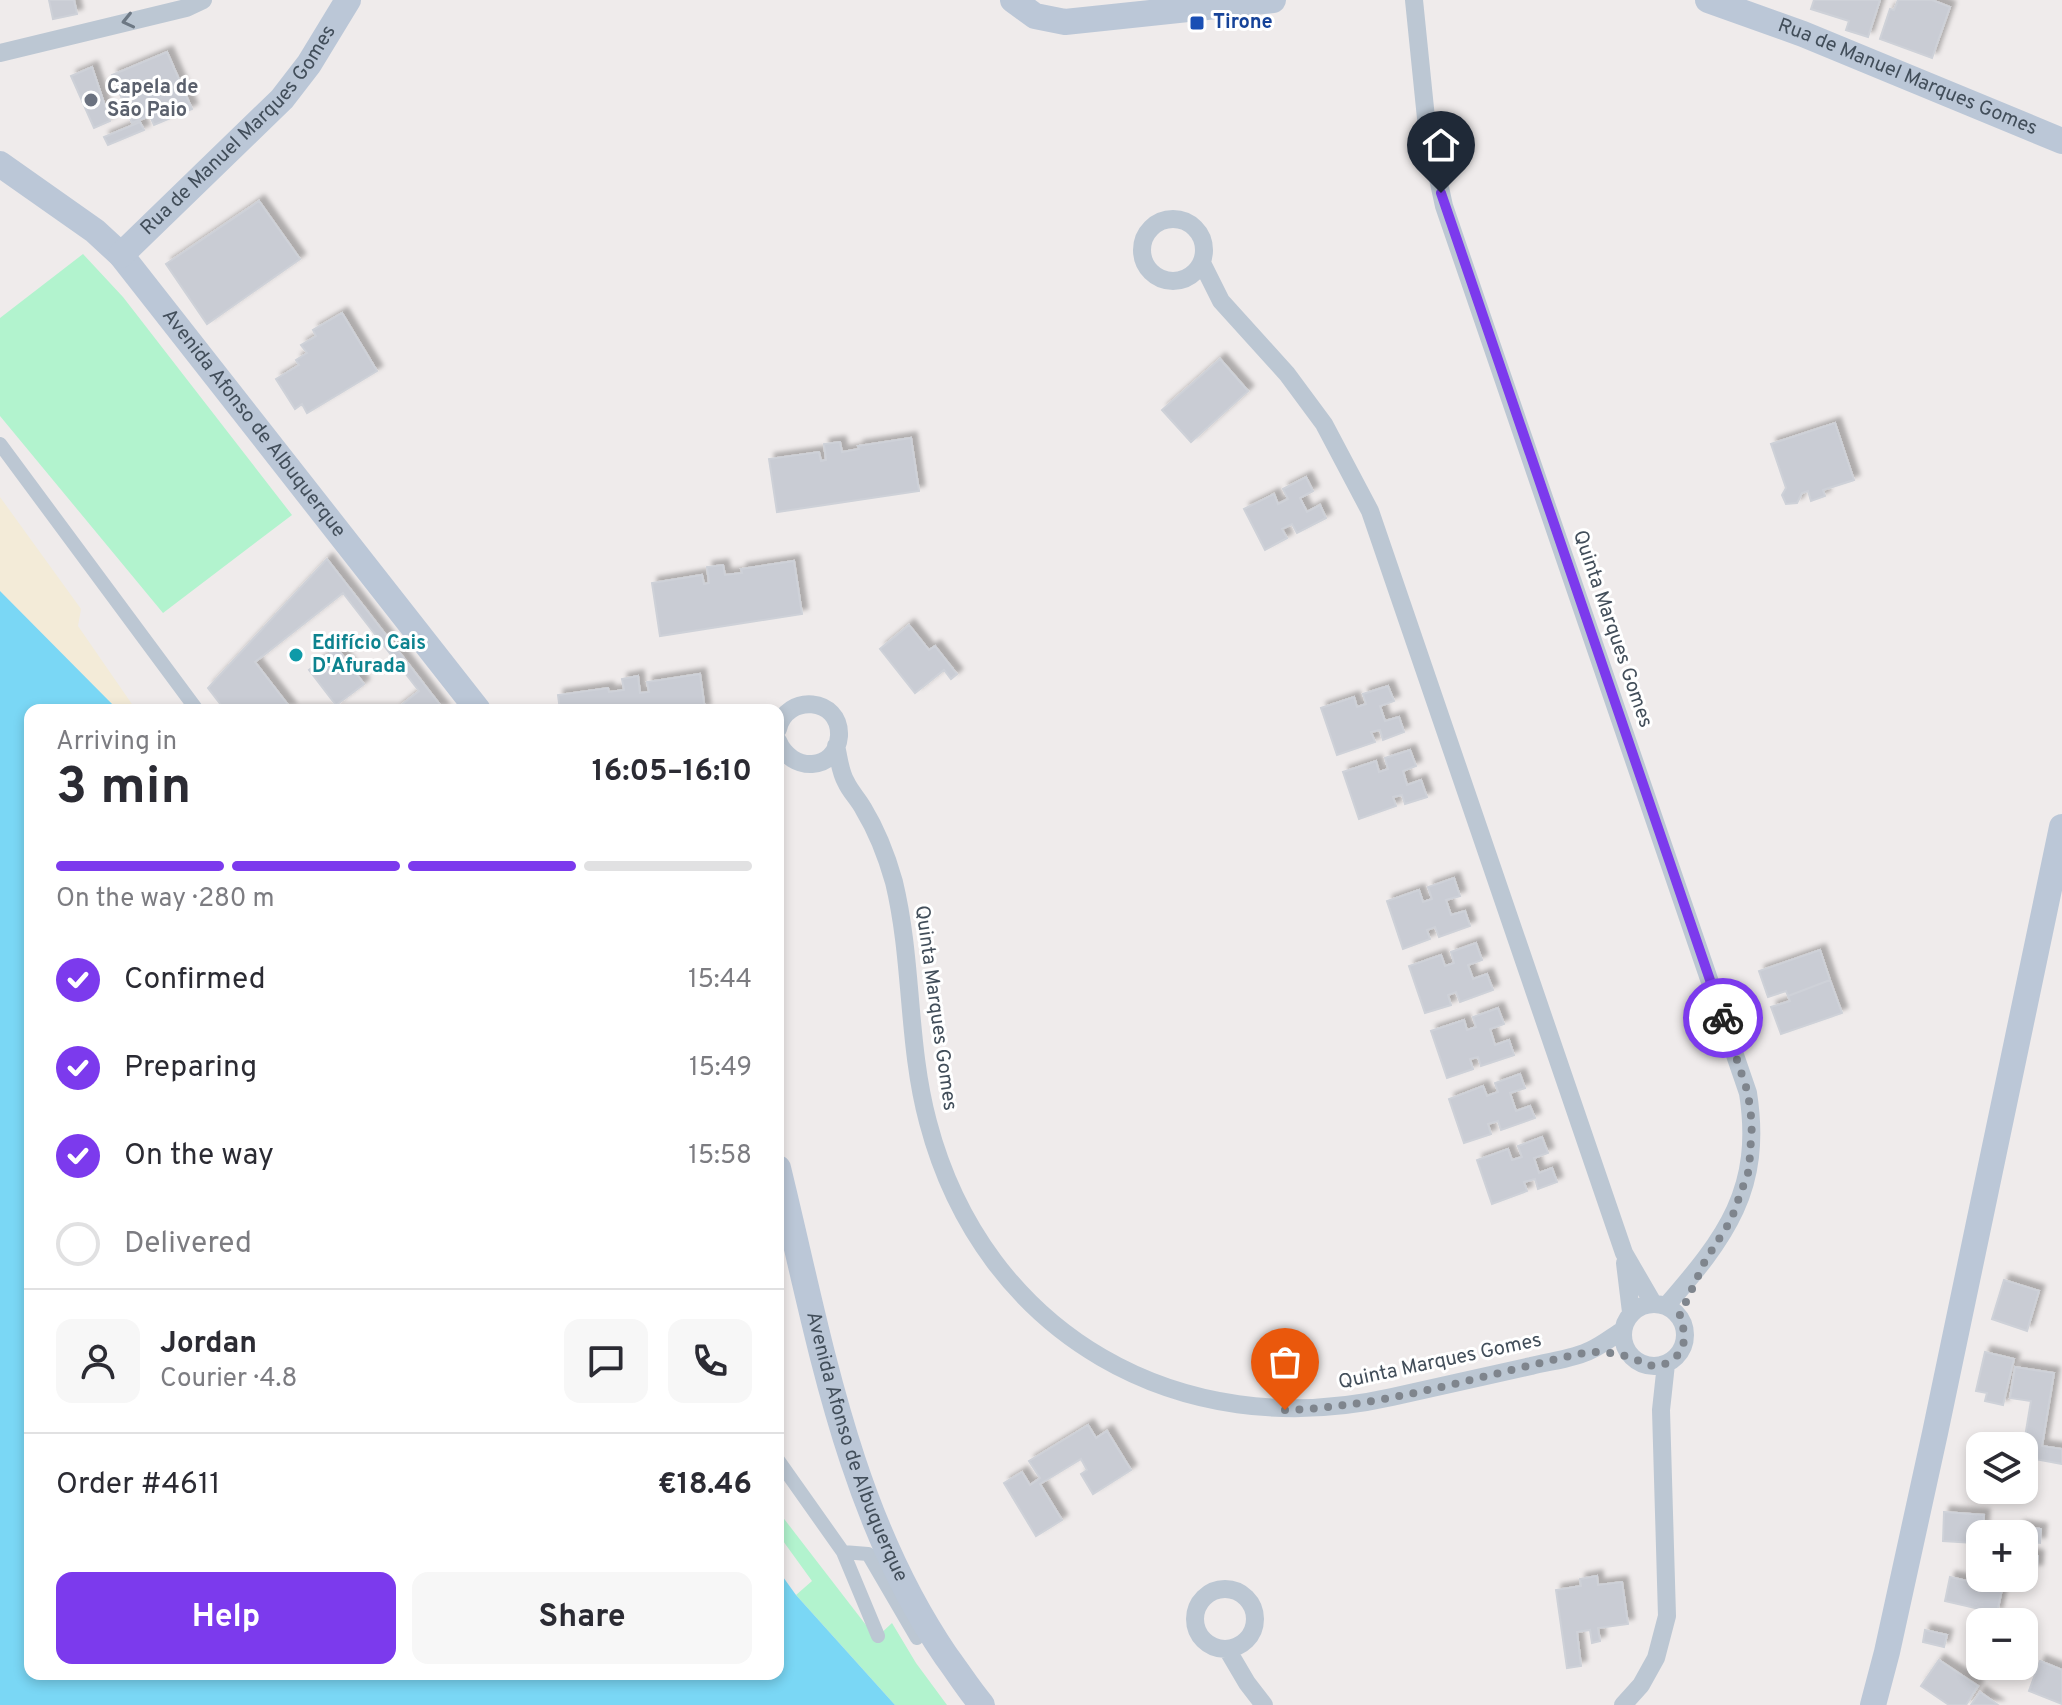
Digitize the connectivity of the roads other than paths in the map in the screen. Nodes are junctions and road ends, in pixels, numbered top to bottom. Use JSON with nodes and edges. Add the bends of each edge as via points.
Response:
{"nodes":[{"id":1,"x":203,"y":0,"type":"edge"},
{"id":2,"x":348,"y":0,"type":"edge"},
{"id":3,"x":1013,"y":0,"type":"edge"},
{"id":4,"x":1273,"y":0,"type":"edge"},
{"id":5,"x":1414,"y":0,"type":"edge"},
{"id":6,"x":1708,"y":0,"type":"edge"},
{"id":7,"x":0,"y":53,"type":"edge"},
{"id":8,"x":2062,"y":141,"type":"edge"},
{"id":9,"x":0,"y":164,"type":"edge"},
{"id":10,"x":121,"y":255,"type":"junction"},
{"id":11,"x":1202,"y":263,"type":"junction"},
{"id":12,"x":1183,"y":280,"type":"junction"},
{"id":13,"x":1221,"y":301,"type":"junction"},
{"id":14,"x":0,"y":444,"type":"edge"},
{"id":15,"x":193,"y":704,"type":"edge"},
{"id":16,"x":473,"y":704,"type":"edge"},
{"id":17,"x":784,"y":714,"type":"edge"},
{"id":18,"x":836,"y":746,"type":"junction"},
{"id":19,"x":784,"y":752,"type":"edge"},
{"id":20,"x":793,"y":761,"type":"junction"},
{"id":21,"x":813,"y":764,"type":"junction"},
{"id":22,"x":784,"y":768,"type":"edge"},
{"id":23,"x":845,"y":781,"type":"junction"},
{"id":24,"x":2062,"y":827,"type":"edge"},
{"id":25,"x":784,"y":1192,"type":"edge"},
{"id":26,"x":1624,"y":1253,"type":"junction"},
{"id":27,"x":1666,"y":1308,"type":"junction"},
{"id":28,"x":1631,"y":1312,"type":"junction"},
{"id":29,"x":1623,"y":1330,"type":"junction"},
{"id":30,"x":1589,"y":1352,"type":"junction"},
{"id":31,"x":1639,"y":1361,"type":"junction"},
{"id":32,"x":1666,"y":1364,"type":"junction"},
{"id":33,"x":1661,"y":1410,"type":"junction"},
{"id":34,"x":784,"y":1468,"type":"edge"},
{"id":35,"x":843,"y":1552,"type":"junction"},
{"id":36,"x":878,"y":1636,"type":"dead end"},
{"id":37,"x":917,"y":1638,"type":"dead end"},
{"id":38,"x":1227,"y":1649,"type":"dead end"},
{"id":39,"x":982,"y":1705,"type":"edge"},
{"id":40,"x":1264,"y":1705,"type":"edge"},
{"id":41,"x":1623,"y":1705,"type":"edge"},
{"id":42,"x":1873,"y":1705,"type":"edge"}],
"edges":[{"from":1,"to":7,"type":"street","one_way":true},
{"from":2,"to":10,"type":"main road","name":"Rua de Manuel Marques Gomes","via":[[282,99]]},
{"from":3,"to":4,"type":"main road","via":[[1035,16],[1065,22]]},
{"from":5,"to":27,"type":"street","name":"Quinta Marques Gomes","via":[[1427,128],[1449,220],[1748,1093],[1749,1170],[1731,1220]]},
{"from":6,"to":8,"type":"main road","name":"Rua de Manuel Marques Gomes"},
{"from":9,"to":10,"type":"main road","name":"Avenida Afonso de Albuquerque"},
{"from":10,"to":16,"type":"main road","name":"Avenida Afonso de Albuquerque"},
{"from":11,"to":12,"type":"street"},
{"from":11,"to":12,"type":"street","via":[[1203,243],[1193,226],[1173,219],[1154,225],[1142,242],[1144,263],[1158,279]]},
{"from":11,"to":13,"type":"street"},
{"from":12,"to":13,"type":"street"},
{"from":13,"to":26,"type":"street","via":[[1311,406],[1370,511]]},
{"from":14,"to":15,"type":"street"},
{"from":17,"to":18,"type":"street","name":"Quinta Marques Gomes","via":[[808,703],[827,709],[838,727]]},
{"from":18,"to":21,"type":"street","via":[[831,755]]},
{"from":18,"to":23,"type":"street","name":"Quinta Marques Gomes"},
{"from":19,"to":20,"type":"street"},
{"from":20,"to":21,"type":"street","name":"Quinta Marques Gomes"},
{"from":20,"to":22,"type":"street"},
{"from":21,"to":23,"type":"street","name":"Quinta Marques Gomes"},
{"from":23,"to":30,"type":"street","name":"Quinta Marques Gomes","via":[[879,839],[894,883],[920,1087],[940,1163],[990,1257],[1072,1338],[1163,1387],[1277,1410],[1374,1401]]},
{"from":24,"to":42,"type":"main road"},
{"from":25,"to":39,"type":"main road","name":"Avenida Afonso de Albuquerque","via":[[847,1448],[884,1545],[917,1613]]},
{"from":26,"to":27,"type":"street"},
{"from":26,"to":28,"type":"street"},
{"from":27,"to":28,"type":"street"},
{"from":27,"to":32,"type":"street","name":"Quinta Marques Gomes","via":[[1683,1325],[1684,1343]]},
{"from":28,"to":29,"type":"street"},
{"from":29,"to":30,"type":"street","name":"Quinta Marques Gomes"},
{"from":29,"to":31,"type":"street","name":"Quinta Marques Gomes","via":[[1626,1350]]},
{"from":30,"to":31,"type":"street","name":"Quinta Marques Gomes"},
{"from":31,"to":32,"type":"street","name":"Quinta Marques Gomes"},
{"from":31,"to":33,"type":"street","name":"Quinta Marques Gomes"},
{"from":32,"to":33,"type":"street","name":"Quinta Marques Gomes"},
{"from":33,"to":41,"type":"street","name":"Quinta Marques Gomes","via":[[1667,1616],[1656,1658]]},
{"from":34,"to":35,"type":"street"},
{"from":35,"to":36,"type":"street"},
{"from":35,"to":37,"type":"street","via":[[868,1554]]},
{"from":38,"to":40,"type":"street"}]}
